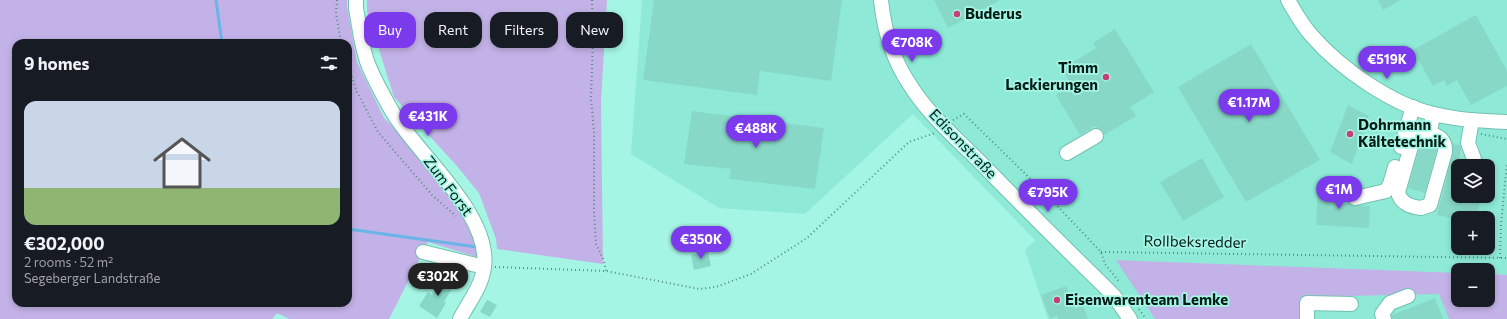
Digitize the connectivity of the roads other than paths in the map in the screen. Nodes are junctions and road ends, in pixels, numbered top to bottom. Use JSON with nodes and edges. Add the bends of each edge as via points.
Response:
{"nodes":[{"id":1,"x":356,"y":0,"type":"edge"},
{"id":2,"x":881,"y":0,"type":"edge"},
{"id":3,"x":1288,"y":0,"type":"edge"},
{"id":4,"x":1413,"y":108,"type":"junction"},
{"id":5,"x":1433,"y":114,"type":"junction"},
{"id":6,"x":1472,"y":120,"type":"junction"},
{"id":7,"x":1507,"y":122,"type":"edge"},
{"id":8,"x":1430,"y":133,"type":"junction"},
{"id":9,"x":1096,"y":136,"type":"dead end"},
{"id":10,"x":1067,"y":153,"type":"dead end"},
{"id":11,"x":1474,"y":159,"type":"edge"},
{"id":12,"x":1355,"y":198,"type":"dead end"},
{"id":13,"x":423,"y":252,"type":"dead end"},
{"id":14,"x":484,"y":267,"type":"junction"},
{"id":15,"x":1408,"y":296,"type":"dead end"},
{"id":16,"x":1351,"y":304,"type":"dead end"},
{"id":17,"x":460,"y":319,"type":"edge"},
{"id":18,"x":1130,"y":319,"type":"edge"},
{"id":19,"x":1307,"y":319,"type":"edge"},
{"id":20,"x":1384,"y":319,"type":"edge"}],
"edges":[{"from":1,"to":14,"type":"street","name":"Zum Forst","via":[[368,64],[394,114],[473,219],[484,253]]},
{"from":2,"to":18,"type":"street","name":"Edisonstraße","via":[[887,35],[900,68],[911,87],[943,126],[1103,285]]},
{"from":3,"to":4,"type":"street","via":[[1311,35],[1341,64],[1381,92]]},
{"from":4,"to":5,"type":"street"},
{"from":4,"to":12,"type":"street","via":[[1386,191]]},
{"from":5,"to":6,"type":"street"},
{"from":5,"to":8,"type":"street"},
{"from":6,"to":7,"type":"street"},
{"from":6,"to":11,"type":"street","via":[[1468,143]]},
{"from":8,"to":8,"type":"street","via":[[1443,141],[1445,152],[1430,205],[1421,208],[1402,202],[1398,192],[1414,136],[1418,132]]},
{"from":9,"to":10,"type":"street"},
{"from":13,"to":14,"type":"street"},
{"from":14,"to":17,"type":"street","via":[[480,282]]},
{"from":15,"to":20,"type":"street","via":[[1390,303],[1382,314]]},
{"from":16,"to":19,"type":"street","via":[[1307,303]]}]}
